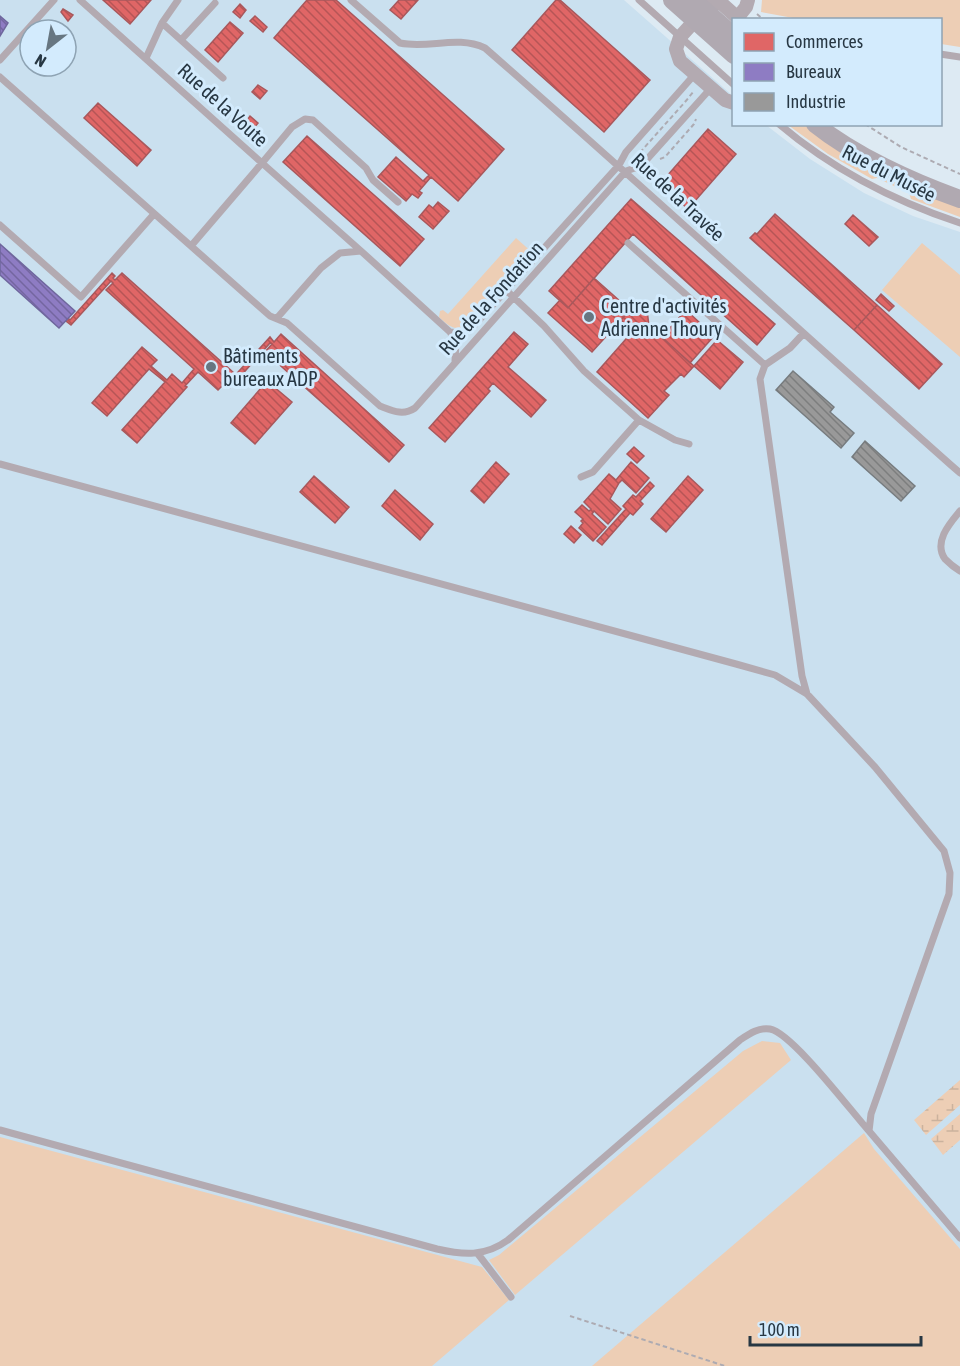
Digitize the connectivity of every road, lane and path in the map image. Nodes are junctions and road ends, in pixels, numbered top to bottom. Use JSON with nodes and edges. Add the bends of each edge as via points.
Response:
{"nodes":[{"id":1,"x":54,"y":0,"type":"edge"},
{"id":2,"x":80,"y":0,"type":"edge"},
{"id":3,"x":178,"y":0,"type":"edge"},
{"id":4,"x":351,"y":0,"type":"edge"},
{"id":5,"x":639,"y":0,"type":"edge"},
{"id":6,"x":672,"y":0,"type":"edge"},
{"id":7,"x":748,"y":0,"type":"edge"},
{"id":8,"x":215,"y":3,"type":"dead end"},
{"id":9,"x":697,"y":10,"type":"edge"},
{"id":10,"x":739,"y":18,"type":"edge"},
{"id":11,"x":162,"y":23,"type":"junction"},
{"id":12,"x":732,"y":35,"type":"edge"},
{"id":13,"x":680,"y":37,"type":"junction"},
{"id":14,"x":181,"y":40,"type":"junction"},
{"id":15,"x":732,"y":53,"type":"edge"},
{"id":16,"x":942,"y":54,"type":"edge"},
{"id":17,"x":2,"y":56,"type":"edge"},
{"id":18,"x":960,"y":57,"type":"edge"},
{"id":19,"x":146,"y":58,"type":"junction"},
{"id":20,"x":695,"y":74,"type":"junction"},
{"id":21,"x":0,"y":77,"type":"edge"},
{"id":22,"x":223,"y":78,"type":"dead end"},
{"id":23,"x":732,"y":83,"type":"edge"},
{"id":24,"x":711,"y":88,"type":"junction"},
{"id":25,"x":685,"y":102,"type":"dead end"},
{"id":26,"x":732,"y":102,"type":"edge"},
{"id":27,"x":781,"y":126,"type":"edge"},
{"id":28,"x":818,"y":126,"type":"edge"},
{"id":29,"x":841,"y":126,"type":"edge"},
{"id":30,"x":868,"y":126,"type":"edge"},
{"id":31,"x":633,"y":159,"type":"dead end"},
{"id":32,"x":262,"y":163,"type":"junction"},
{"id":33,"x":619,"y":165,"type":"junction"},
{"id":34,"x":626,"y":171,"type":"junction"},
{"id":35,"x":960,"y":174,"type":"edge"},
{"id":36,"x":960,"y":191,"type":"edge"},
{"id":37,"x":960,"y":199,"type":"edge"},
{"id":38,"x":398,"y":202,"type":"dead end"},
{"id":39,"x":154,"y":214,"type":"junction"},
{"id":40,"x":960,"y":224,"type":"edge"},
{"id":41,"x":0,"y":225,"type":"edge"},
{"id":42,"x":627,"y":243,"type":"dead end"},
{"id":43,"x":191,"y":246,"type":"junction"},
{"id":44,"x":361,"y":251,"type":"junction"},
{"id":45,"x":506,"y":290,"type":"junction"},
{"id":46,"x":513,"y":297,"type":"junction"},
{"id":47,"x":277,"y":318,"type":"junction"},
{"id":48,"x":450,"y":332,"type":"junction"},
{"id":49,"x":803,"y":334,"type":"junction"},
{"id":50,"x":454,"y":363,"type":"junction"},
{"id":51,"x":765,"y":365,"type":"junction"},
{"id":52,"x":639,"y":420,"type":"junction"},
{"id":53,"x":690,"y":444,"type":"dead end"},
{"id":54,"x":0,"y":464,"type":"edge"},
{"id":55,"x":960,"y":473,"type":"edge"},
{"id":56,"x":581,"y":477,"type":"dead end"},
{"id":57,"x":960,"y":511,"type":"edge"},
{"id":58,"x":960,"y":572,"type":"edge"},
{"id":59,"x":807,"y":694,"type":"junction"},
{"id":60,"x":0,"y":1130,"type":"edge"},
{"id":61,"x":869,"y":1131,"type":"junction"},
{"id":62,"x":960,"y":1238,"type":"edge"},
{"id":63,"x":478,"y":1254,"type":"junction"},
{"id":64,"x":512,"y":1298,"type":"dead end"},
{"id":65,"x":570,"y":1316,"type":"dead end"},
{"id":66,"x":725,"y":1366,"type":"edge"}],
"edges":[{"from":1,"to":17,"type":"lane"},
{"from":2,"to":19,"type":"lane","name":"Rue de la Voute"},
{"from":3,"to":11,"type":"lane"},
{"from":4,"to":33,"type":"lane","name":"Rue de la Travée","via":[[400,43],[464,41],[485,48]]},
{"from":5,"to":13,"type":"lane"},
{"from":6,"to":9,"type":"main road"},
{"from":7,"to":10,"type":"street"},
{"from":8,"to":14,"type":"lane"},
{"from":9,"to":10,"type":"street","via":[[721,3]]},
{"from":9,"to":12,"type":"main road"},
{"from":9,"to":13,"type":"street"},
{"from":9,"to":15,"type":"main road"},
{"from":11,"to":14,"type":"lane"},
{"from":11,"to":19,"type":"lane"},
{"from":13,"to":20,"type":"street","via":[[677,55]]},
{"from":13,"to":23,"type":"lane"},
{"from":14,"to":22,"type":"lane"},
{"from":16,"to":18,"type":"lane"},
{"from":19,"to":32,"type":"lane","name":"Rue de la Voute"},
{"from":20,"to":24,"type":"street"},
{"from":20,"to":33,"type":"lane","name":"Rue de la Fondation"},
{"from":21,"to":39,"type":"lane","name":"Rue de la Fondation"},
{"from":24,"to":26,"type":"street"},
{"from":24,"to":34,"type":"lane","name":"Rue de la Fondation","via":[[641,166]]},
{"from":25,"to":31,"type":"path"},
{"from":27,"to":40,"type":"lane","name":"Rue du Musée","via":[[855,178]]},
{"from":28,"to":37,"type":"main road","via":[[874,161]]},
{"from":29,"to":36,"type":"main road","via":[[906,168]]},
{"from":30,"to":35,"type":"path","via":[[901,147]]},
{"from":32,"to":38,"type":"lane","via":[[292,127],[305,119],[312,120]]},
{"from":32,"to":43,"type":"lane","name":"Rue de la Voute"},
{"from":32,"to":44,"type":"lane","name":"Rue de la Fondation"},
{"from":33,"to":34,"type":"lane","name":"Rue de la Travée"},
{"from":33,"to":45,"type":"lane","name":"Rue de la Fondation"},
{"from":34,"to":46,"type":"lane","name":"Rue de la Fondation"},
{"from":34,"to":49,"type":"lane","name":"Rue de la Travée"},
{"from":39,"to":41,"type":"lane","via":[[81,297]]},
{"from":39,"to":43,"type":"lane","name":"Rue de la Fondation"},
{"from":42,"to":51,"type":"lane"},
{"from":43,"to":47,"type":"lane","name":"Rue de la Fondation"},
{"from":44,"to":47,"type":"lane","via":[[340,253],[321,268]]},
{"from":44,"to":48,"type":"lane","name":"Rue de la Fondation"},
{"from":45,"to":46,"type":"lane"},
{"from":45,"to":48,"type":"lane","name":"Rue de la Fondation","via":[[472,328]]},
{"from":46,"to":50,"type":"lane","name":"Rue de la Fondation"},
{"from":46,"to":52,"type":"lane","via":[[584,371]]},
{"from":47,"to":50,"type":"lane","name":"Rue de la Fondation","via":[[380,406],[396,412],[415,408]]},
{"from":48,"to":50,"type":"lane","via":[[457,347]]},
{"from":49,"to":51,"type":"lane"},
{"from":49,"to":55,"type":"lane","name":"Rue de la Travée"},
{"from":51,"to":59,"type":"lane","via":[[760,379],[801,676]]},
{"from":52,"to":53,"type":"lane"},
{"from":52,"to":56,"type":"lane","via":[[593,472]]},
{"from":54,"to":59,"type":"lane","via":[[776,675]]},
{"from":57,"to":58,"type":"lane","via":[[941,540],[944,558]]},
{"from":59,"to":61,"type":"lane","via":[[876,767],[944,851],[950,873],[950,894]]},
{"from":60,"to":63,"type":"lane","via":[[437,1248]]},
{"from":61,"to":62,"type":"lane"},
{"from":61,"to":63,"type":"lane","via":[[787,1038],[768,1029],[755,1031],[508,1240]]},
{"from":63,"to":64,"type":"lane"},
{"from":65,"to":66,"type":"path"}]}
